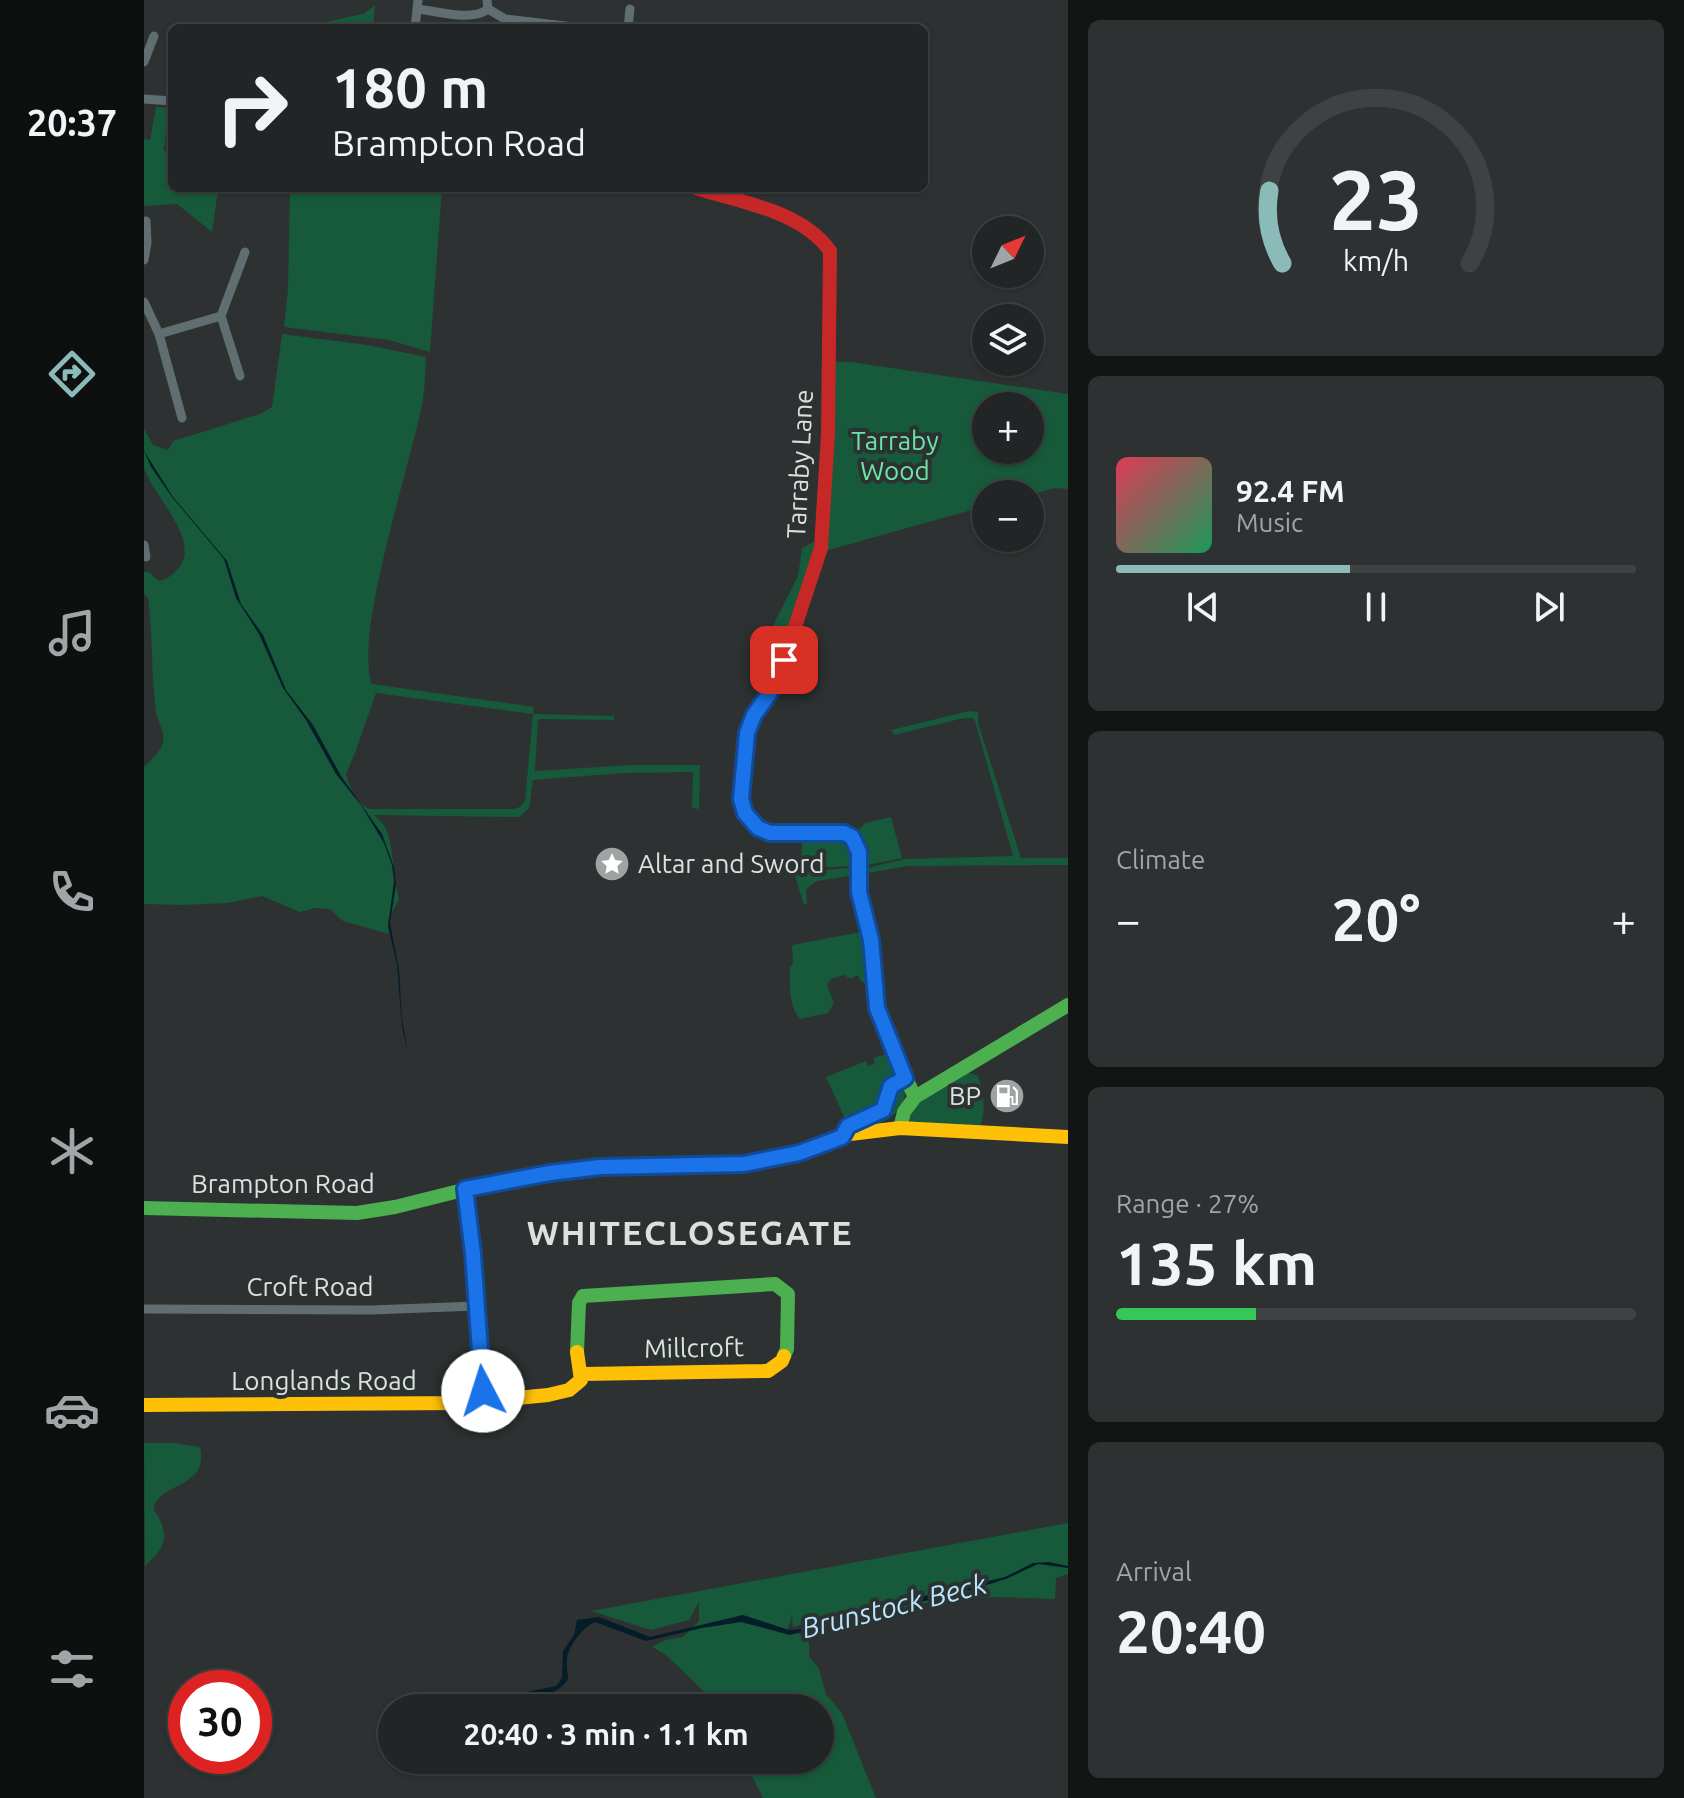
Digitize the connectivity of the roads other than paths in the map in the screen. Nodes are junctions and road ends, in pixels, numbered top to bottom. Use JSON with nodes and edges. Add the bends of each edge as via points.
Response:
{"nodes":[{"id":1,"x":418,"y":4,"type":"edge"},
{"id":2,"x":488,"y":5,"type":"edge"},
{"id":3,"x":630,"y":9,"type":"dead end"},
{"id":4,"x":416,"y":24,"type":"edge"},
{"id":5,"x":540,"y":24,"type":"edge"},
{"id":6,"x":628,"y":24,"type":"edge"},
{"id":7,"x":154,"y":36,"type":"dead end"},
{"id":8,"x":144,"y":62,"type":"edge"},
{"id":9,"x":144,"y":99,"type":"edge"},
{"id":10,"x":168,"y":101,"type":"edge"},
{"id":11,"x":708,"y":192,"type":"edge"},
{"id":12,"x":146,"y":221,"type":"edge"},
{"id":13,"x":245,"y":252,"type":"dead end"},
{"id":14,"x":144,"y":260,"type":"edge"},
{"id":15,"x":144,"y":302,"type":"edge"},
{"id":16,"x":221,"y":316,"type":"junction"},
{"id":17,"x":159,"y":334,"type":"junction"},
{"id":18,"x":240,"y":376,"type":"dead end"},
{"id":19,"x":182,"y":418,"type":"dead end"},
{"id":20,"x":148,"y":544,"type":"edge"},
{"id":21,"x":146,"y":557,"type":"edge"},
{"id":22,"x":1068,"y":1005,"type":"edge"},
{"id":23,"x":905,"y":1078,"type":"junction"},
{"id":24,"x":915,"y":1097,"type":"junction"},
{"id":25,"x":900,"y":1128,"type":"junction"},
{"id":26,"x":842,"y":1137,"type":"junction"},
{"id":27,"x":1068,"y":1137,"type":"edge"},
{"id":28,"x":465,"y":1189,"type":"junction"},
{"id":29,"x":144,"y":1208,"type":"edge"},
{"id":30,"x":476,"y":1306,"type":"junction"},
{"id":31,"x":144,"y":1309,"type":"edge"},
{"id":32,"x":582,"y":1374,"type":"junction"},
{"id":33,"x":483,"y":1402,"type":"junction"},
{"id":34,"x":144,"y":1405,"type":"edge"}],
"edges":[{"from":1,"to":2,"type":"street","via":[[471,15],[481,15]]},
{"from":1,"to":4,"type":"street"},
{"from":2,"to":5,"type":"street","via":[[505,19]]},
{"from":3,"to":6,"type":"street"},
{"from":7,"to":8,"type":"street"},
{"from":9,"to":10,"type":"street"},
{"from":11,"to":23,"type":"street","name":"Tarraby Lane","via":[[811,230],[830,251],[821,548],[778,675],[750,726],[741,799],[745,813],[770,833],[844,833],[856,843],[877,1008]]},
{"from":12,"to":14,"type":"street"},
{"from":13,"to":16,"type":"street"},
{"from":15,"to":17,"type":"street"},
{"from":16,"to":17,"type":"street"},
{"from":16,"to":18,"type":"street"},
{"from":17,"to":19,"type":"street"},
{"from":20,"to":21,"type":"street"},
{"from":22,"to":24,"type":"street"},
{"from":23,"to":24,"type":"street","name":"Tarraby Lane"},
{"from":23,"to":26,"type":"street","via":[[891,1086],[883,1110],[848,1126]]},
{"from":24,"to":25,"type":"street"},
{"from":25,"to":26,"type":"street"},
{"from":25,"to":27,"type":"street"},
{"from":26,"to":28,"type":"street","name":"Brampton Road","via":[[799,1153],[744,1164],[600,1167]]},
{"from":28,"to":29,"type":"street","name":"Brampton Road","via":[[357,1213]]},
{"from":28,"to":30,"type":"street"},
{"from":30,"to":31,"type":"street","name":"Croft Road"},
{"from":30,"to":33,"type":"street"},
{"from":32,"to":32,"type":"street","name":"Millcroft","via":[[577,1353],[579,1303],[586,1295],[775,1284],[788,1294],[787,1349],[782,1361],[768,1371]]},
{"from":32,"to":33,"type":"street","via":[[577,1384],[562,1392]]},
{"from":33,"to":34,"type":"street","name":"Longlands Road"}]}
